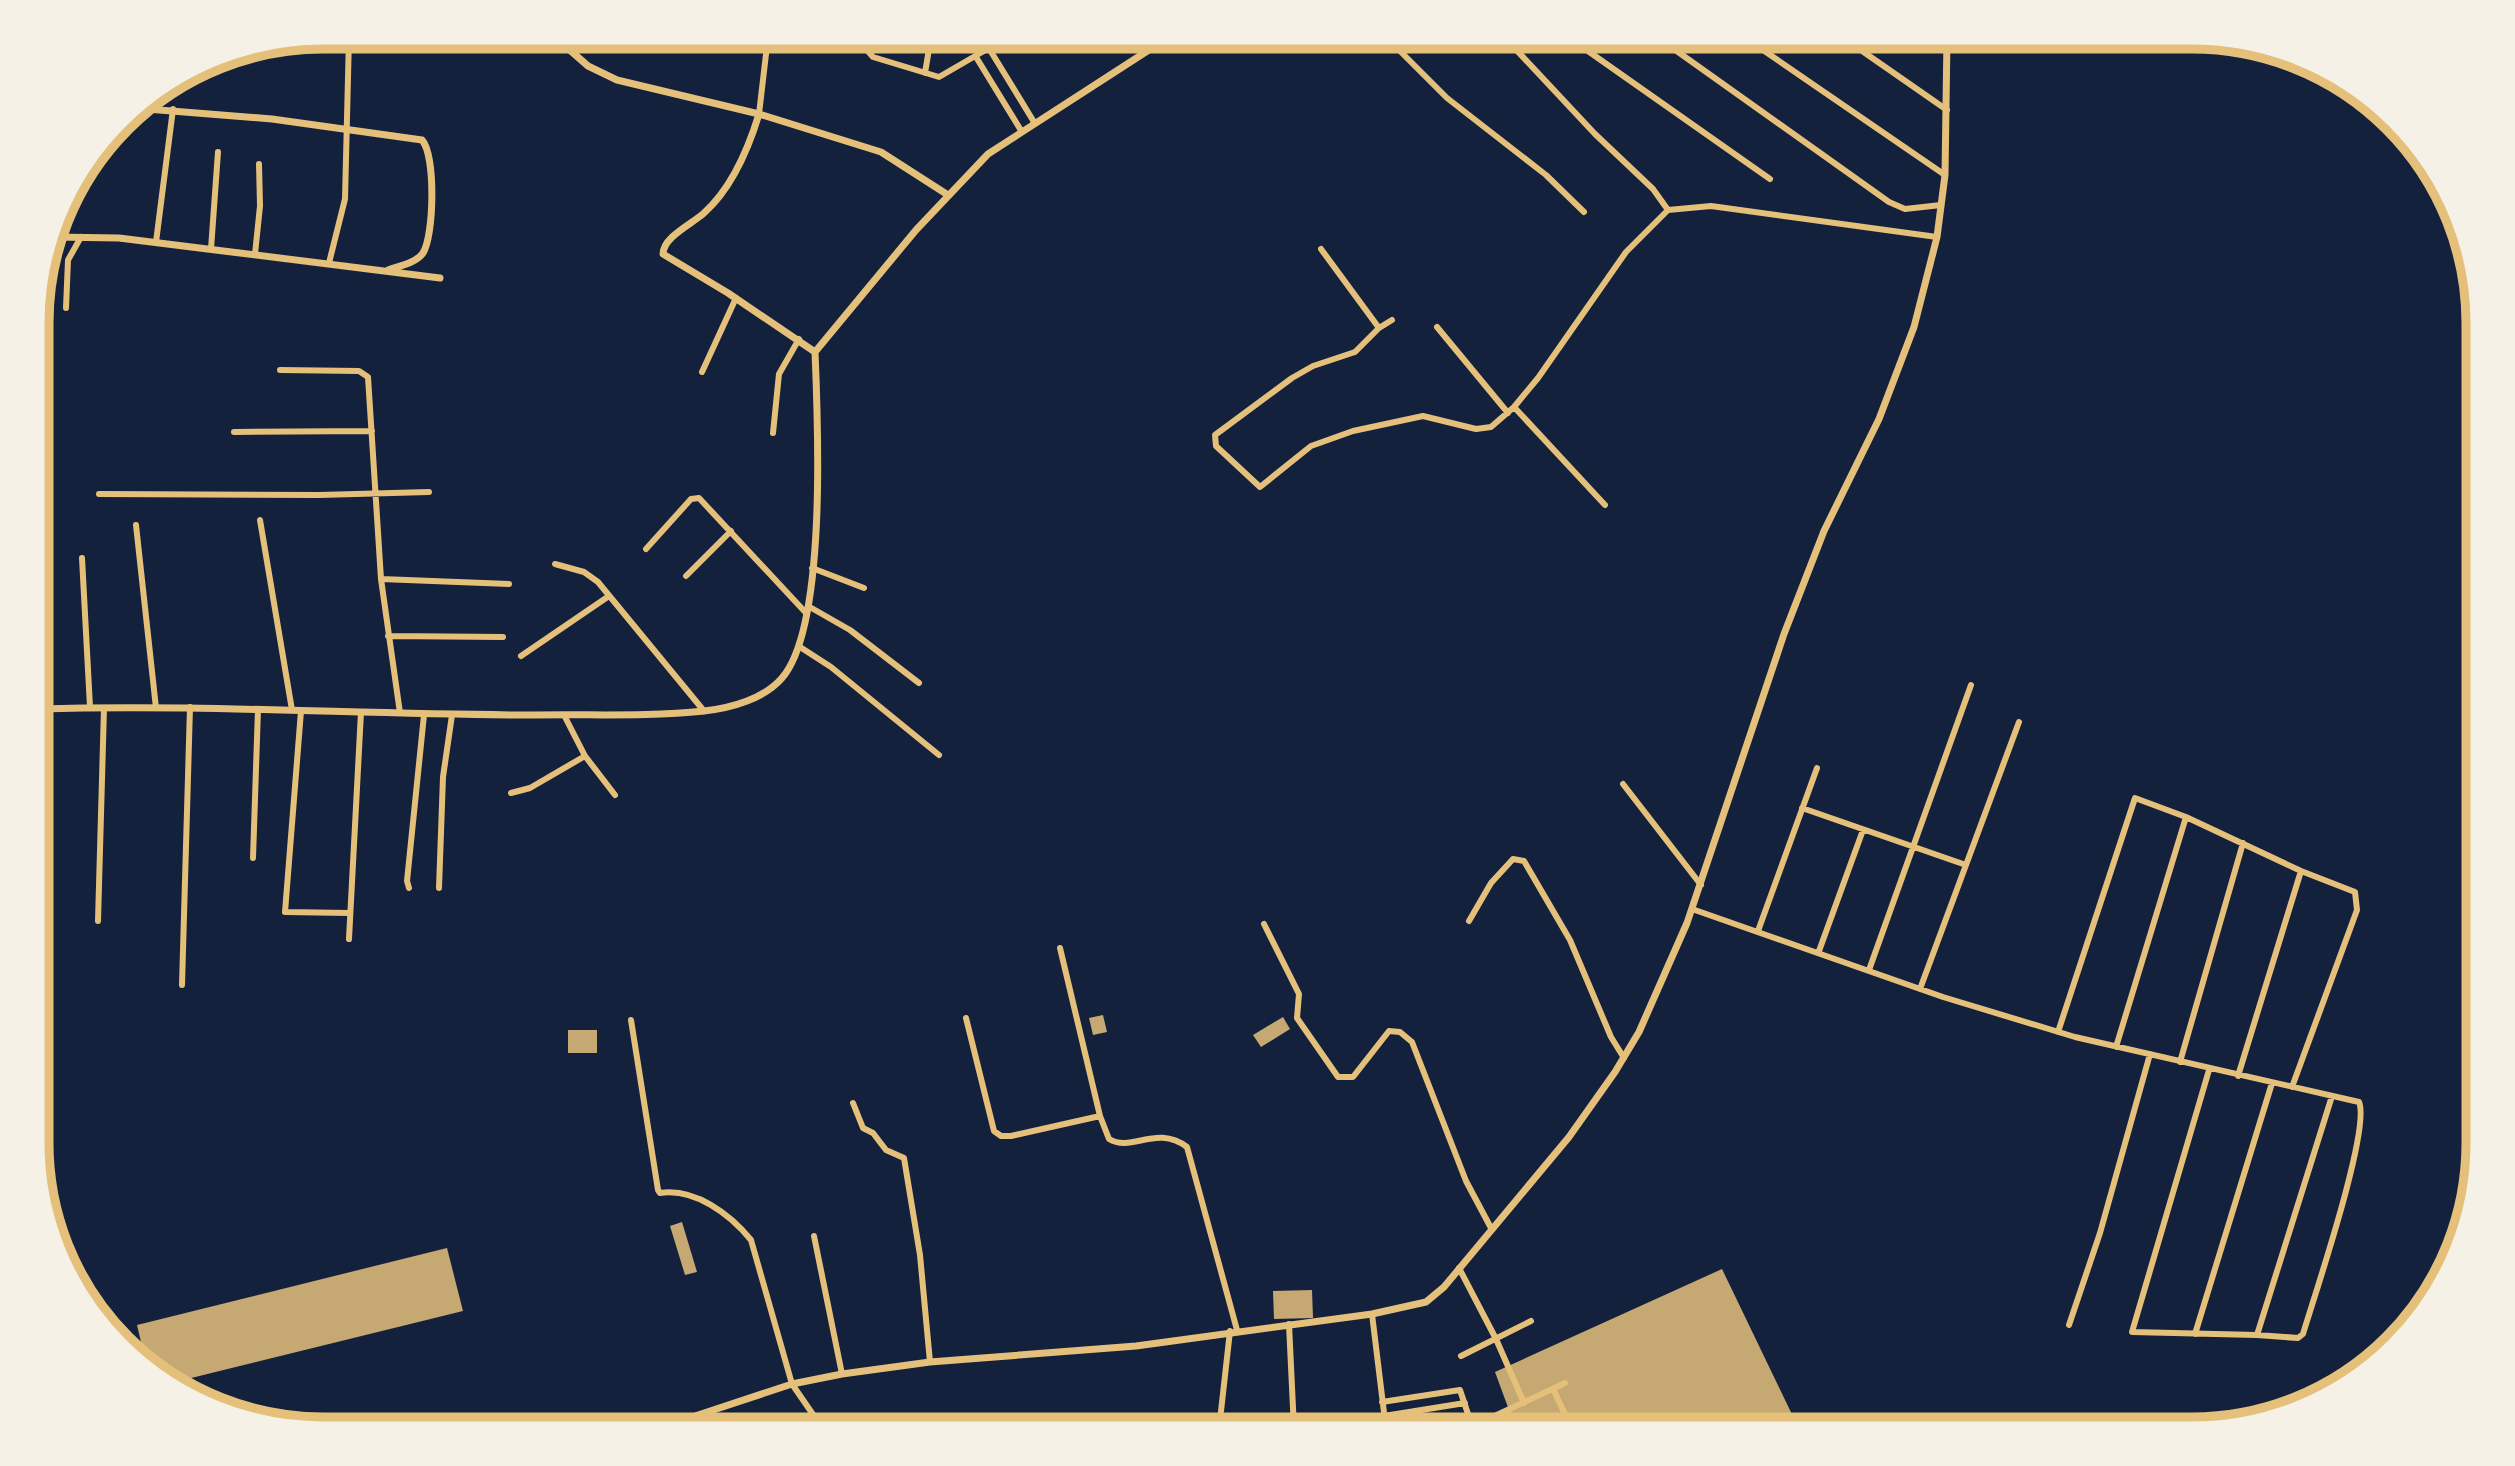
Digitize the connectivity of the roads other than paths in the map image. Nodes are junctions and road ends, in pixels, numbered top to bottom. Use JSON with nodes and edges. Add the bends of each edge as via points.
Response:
{"nodes":[{"id":1,"x":349,"y":49,"type":"edge"},
{"id":2,"x":569,"y":49,"type":"edge"},
{"id":3,"x":767,"y":49,"type":"edge"},
{"id":4,"x":867,"y":49,"type":"edge"},
{"id":5,"x":929,"y":49,"type":"edge"},
{"id":6,"x":1150,"y":49,"type":"edge"},
{"id":7,"x":1398,"y":49,"type":"edge"},
{"id":8,"x":1515,"y":49,"type":"edge"},
{"id":9,"x":1585,"y":49,"type":"edge"},
{"id":10,"x":1674,"y":49,"type":"edge"},
{"id":11,"x":1761,"y":49,"type":"edge"},
{"id":12,"x":1859,"y":49,"type":"edge"},
{"id":13,"x":1947,"y":49,"type":"edge"},
{"id":14,"x":990,"y":50,"type":"joint"},
{"id":15,"x":976,"y":57,"type":"junction"},
{"id":16,"x":925,"y":74,"type":"junction"},
{"id":17,"x":153,"y":108,"type":"edge"},
{"id":18,"x":173,"y":108,"type":"junction"},
{"id":19,"x":1947,"y":110,"type":"junction"},
{"id":20,"x":760,"y":114,"type":"junction"},
{"id":21,"x":1034,"y":122,"type":"junction"},
{"id":22,"x":347,"y":128,"type":"junction"},
{"id":23,"x":1022,"y":132,"type":"junction"},
{"id":24,"x":218,"y":152,"type":"dead end"},
{"id":25,"x":259,"y":164,"type":"dead end"},
{"id":26,"x":1945,"y":176,"type":"junction"},
{"id":27,"x":1770,"y":179,"type":"dead end"},
{"id":28,"x":948,"y":195,"type":"junction"},
{"id":29,"x":1941,"y":205,"type":"junction"},
{"id":30,"x":1668,"y":210,"type":"junction"},
{"id":31,"x":1584,"y":212,"type":"dead end"},
{"id":32,"x":63,"y":237,"type":"edge"},
{"id":33,"x":81,"y":237,"type":"junction"},
{"id":34,"x":1937,"y":237,"type":"junction"},
{"id":35,"x":156,"y":242,"type":"junction"},
{"id":36,"x":211,"y":249,"type":"junction"},
{"id":37,"x":1321,"y":249,"type":"dead end"},
{"id":38,"x":255,"y":254,"type":"junction"},
{"id":39,"x":329,"y":263,"type":"junction"},
{"id":40,"x":388,"y":270,"type":"junction"},
{"id":41,"x":440,"y":278,"type":"dead end"},
{"id":42,"x":736,"y":298,"type":"junction"},
{"id":43,"x":66,"y":308,"type":"dead end"},
{"id":44,"x":1392,"y":320,"type":"dead end"},
{"id":45,"x":1437,"y":327,"type":"dead end"},
{"id":46,"x":1379,"y":328,"type":"junction"},
{"id":47,"x":799,"y":340,"type":"junction"},
{"id":48,"x":815,"y":352,"type":"junction"},
{"id":49,"x":280,"y":370,"type":"dead end"},
{"id":50,"x":702,"y":372,"type":"dead end"},
{"id":51,"x":1514,"y":407,"type":"junction"},
{"id":52,"x":1508,"y":413,"type":"junction"},
{"id":53,"x":372,"y":430,"type":"junction"},
{"id":54,"x":234,"y":432,"type":"dead end"},
{"id":55,"x":773,"y":433,"type":"dead end"},
{"id":56,"x":376,"y":492,"type":"junction"},
{"id":57,"x":429,"y":492,"type":"dead end"},
{"id":58,"x":99,"y":494,"type":"dead end"},
{"id":59,"x":1605,"y":505,"type":"dead end"},
{"id":60,"x":260,"y":520,"type":"dead end"},
{"id":61,"x":136,"y":525,"type":"dead end"},
{"id":62,"x":731,"y":531,"type":"junction"},
{"id":63,"x":646,"y":549,"type":"dead end"},
{"id":64,"x":82,"y":558,"type":"dead end"},
{"id":65,"x":555,"y":564,"type":"dead end"},
{"id":66,"x":812,"y":568,"type":"junction"},
{"id":67,"x":686,"y":576,"type":"dead end"},
{"id":68,"x":381,"y":579,"type":"junction"},
{"id":69,"x":509,"y":584,"type":"dead end"},
{"id":70,"x":864,"y":588,"type":"dead end"},
{"id":71,"x":609,"y":596,"type":"junction"},
{"id":72,"x":808,"y":606,"type":"junction"},
{"id":73,"x":807,"y":614,"type":"junction"},
{"id":74,"x":388,"y":636,"type":"junction"},
{"id":75,"x":503,"y":637,"type":"dead end"},
{"id":76,"x":800,"y":647,"type":"junction"},
{"id":77,"x":521,"y":656,"type":"dead end"},
{"id":78,"x":919,"y":682,"type":"dead end"},
{"id":79,"x":1971,"y":685,"type":"dead end"},
{"id":80,"x":190,"y":707,"type":"junction"},
{"id":81,"x":90,"y":708,"type":"junction"},
{"id":82,"x":104,"y":708,"type":"junction"},
{"id":83,"x":156,"y":708,"type":"junction"},
{"id":84,"x":49,"y":709,"type":"edge"},
{"id":85,"x":258,"y":709,"type":"junction"},
{"id":86,"x":292,"y":710,"type":"junction"},
{"id":87,"x":301,"y":711,"type":"junction"},
{"id":88,"x":704,"y":711,"type":"junction"},
{"id":89,"x":361,"y":712,"type":"junction"},
{"id":90,"x":400,"y":713,"type":"junction"},
{"id":91,"x":424,"y":715,"type":"junction"},
{"id":92,"x":452,"y":715,"type":"junction"},
{"id":93,"x":564,"y":715,"type":"junction"},
{"id":94,"x":2019,"y":722,"type":"dead end"},
{"id":95,"x":939,"y":755,"type":"dead end"},
{"id":96,"x":585,"y":756,"type":"junction"},
{"id":97,"x":1817,"y":768,"type":"dead end"},
{"id":98,"x":1623,"y":785,"type":"dead end"},
{"id":99,"x":510,"y":793,"type":"dead end"},
{"id":100,"x":615,"y":796,"type":"dead end"},
{"id":101,"x":1802,"y":808,"type":"junction"},
{"id":102,"x":2186,"y":817,"type":"junction"},
{"id":103,"x":1863,"y":830,"type":"junction"},
{"id":104,"x":2242,"y":844,"type":"junction"},
{"id":105,"x":1913,"y":847,"type":"junction"},
{"id":106,"x":253,"y":858,"type":"dead end"},
{"id":107,"x":1966,"y":865,"type":"junction"},
{"id":108,"x":2301,"y":871,"type":"junction"},
{"id":109,"x":1700,"y":885,"type":"junction"},
{"id":110,"x":410,"y":888,"type":"dead end"},
{"id":111,"x":439,"y":888,"type":"dead end"},
{"id":112,"x":1692,"y":909,"type":"junction"},
{"id":113,"x":349,"y":913,"type":"junction"},
{"id":114,"x":98,"y":921,"type":"dead end"},
{"id":115,"x":1469,"y":921,"type":"dead end"},
{"id":116,"x":1265,"y":923,"type":"dead end"},
{"id":117,"x":1758,"y":931,"type":"junction"},
{"id":118,"x":349,"y":939,"type":"dead end"},
{"id":119,"x":1060,"y":948,"type":"dead end"},
{"id":120,"x":1819,"y":951,"type":"junction"},
{"id":121,"x":1869,"y":970,"type":"junction"},
{"id":122,"x":182,"y":985,"type":"dead end"},
{"id":123,"x":1920,"y":989,"type":"junction"},
{"id":124,"x":966,"y":1018,"type":"dead end"},
{"id":125,"x":631,"y":1020,"type":"dead end"},
{"id":126,"x":2058,"y":1032,"type":"junction"},
{"id":127,"x":2116,"y":1046,"type":"junction"},
{"id":128,"x":2150,"y":1054,"type":"junction"},
{"id":129,"x":1624,"y":1058,"type":"junction"},
{"id":130,"x":2180,"y":1062,"type":"junction"},
{"id":131,"x":2210,"y":1070,"type":"junction"},
{"id":132,"x":2238,"y":1076,"type":"junction"},
{"id":133,"x":2272,"y":1083,"type":"junction"},
{"id":134,"x":2292,"y":1087,"type":"junction"},
{"id":135,"x":2332,"y":1096,"type":"junction"},
{"id":136,"x":853,"y":1103,"type":"dead end"},
{"id":137,"x":1100,"y":1116,"type":"junction"},
{"id":138,"x":1491,"y":1228,"type":"junction"},
{"id":139,"x":814,"y":1236,"type":"dead end"},
{"id":140,"x":1459,"y":1268,"type":"junction"},
{"id":141,"x":1372,"y":1314,"type":"junction"},
{"id":142,"x":1531,"y":1321,"type":"dead end"},
{"id":143,"x":1289,"y":1324,"type":"junction"},
{"id":144,"x":2069,"y":1325,"type":"dead end"},
{"id":145,"x":1234,"y":1331,"type":"junction"},
{"id":146,"x":2194,"y":1334,"type":"junction"},
{"id":147,"x":2256,"y":1335,"type":"junction"},
{"id":148,"x":1496,"y":1339,"type":"junction"},
{"id":149,"x":1461,"y":1356,"type":"dead end"},
{"id":150,"x":930,"y":1362,"type":"junction"},
{"id":151,"x":842,"y":1374,"type":"junction"},
{"id":152,"x":1565,"y":1383,"type":"dead end"},
{"id":153,"x":792,"y":1384,"type":"junction"},
{"id":154,"x":1553,"y":1389,"type":"junction"},
{"id":155,"x":1382,"y":1402,"type":"junction"},
{"id":156,"x":1465,"y":1403,"type":"junction"},
{"id":157,"x":1524,"y":1403,"type":"junction"},
{"id":158,"x":1507,"y":1410,"type":"junction"},
{"id":159,"x":1384,"y":1416,"type":"joint"},
{"id":160,"x":692,"y":1417,"type":"edge"},
{"id":161,"x":815,"y":1417,"type":"edge"},
{"id":162,"x":1221,"y":1417,"type":"edge"},
{"id":163,"x":1293,"y":1417,"type":"edge"},
{"id":164,"x":1469,"y":1417,"type":"edge"},
{"id":165,"x":1492,"y":1417,"type":"edge"},
{"id":166,"x":1510,"y":1417,"type":"edge"},
{"id":167,"x":1566,"y":1417,"type":"edge"}],
"edges":[{"from":1,"to":22,"type":"street"},
{"from":2,"to":20,"type":"street","via":[[588,66],[617,80]]},
{"from":3,"to":20,"type":"street"},
{"from":4,"to":16,"type":"street","via":[[873,57]]},
{"from":5,"to":16,"type":"street"},
{"from":6,"to":21,"type":"street"},
{"from":7,"to":31,"type":"street","via":[[1447,98],[1546,175]]},
{"from":8,"to":30,"type":"street","via":[[1653,189]]},
{"from":9,"to":27,"type":"street"},
{"from":10,"to":29,"type":"street","via":[[1889,202],[1905,209]]},
{"from":11,"to":26,"type":"street"},
{"from":12,"to":19,"type":"street"},
{"from":13,"to":19,"type":"street"},
{"from":14,"to":15,"type":"street"},
{"from":14,"to":21,"type":"street"},
{"from":15,"to":16,"type":"street","via":[[944,76]]},
{"from":15,"to":23,"type":"street"},
{"from":17,"to":18,"type":"street"},
{"from":18,"to":22,"type":"street"},
{"from":18,"to":35,"type":"street"},
{"from":19,"to":26,"type":"street"},
{"from":20,"to":28,"type":"street","via":[[881,152]]},
{"from":20,"to":42,"type":"street","via":[[723,192],[666,243],[662,252]]},
{"from":21,"to":23,"type":"street"},
{"from":22,"to":39,"type":"street","via":[[345,199]]},
{"from":22,"to":40,"type":"street","via":[[417,138],[428,149],[432,193],[425,247],[416,260]]},
{"from":23,"to":28,"type":"street","via":[[989,154]]},
{"from":24,"to":36,"type":"street"},
{"from":25,"to":38,"type":"street"},
{"from":26,"to":29,"type":"street"},
{"from":28,"to":48,"type":"street"},
{"from":29,"to":34,"type":"street"},
{"from":30,"to":34,"type":"street","via":[[1712,206]]},
{"from":30,"to":51,"type":"street","via":[[1626,252]]},
{"from":32,"to":33,"type":"street"},
{"from":33,"to":35,"type":"street"},
{"from":33,"to":43,"type":"street","via":[[68,260]]},
{"from":34,"to":109,"type":"street","via":[[1903,361],[1824,531],[1784,634]]},
{"from":35,"to":36,"type":"street"},
{"from":36,"to":38,"type":"street"},
{"from":37,"to":46,"type":"street"},
{"from":38,"to":39,"type":"street"},
{"from":39,"to":40,"type":"street"},
{"from":40,"to":41,"type":"street"},
{"from":42,"to":47,"type":"street"},
{"from":42,"to":50,"type":"street"},
{"from":44,"to":46,"type":"street"},
{"from":45,"to":52,"type":"street"},
{"from":46,"to":52,"type":"street","via":[[1355,352],[1292,378],[1218,432],[1214,443],[1261,487],[1311,446],[1332,437],[1423,416],[1485,429]]},
{"from":47,"to":48,"type":"street"},
{"from":47,"to":55,"type":"street","via":[[779,374]]},
{"from":48,"to":66,"type":"street","via":[[818,442]]},
{"from":49,"to":53,"type":"street","via":[[363,372],[369,381]]},
{"from":51,"to":52,"type":"street"},
{"from":51,"to":59,"type":"street"},
{"from":53,"to":54,"type":"street"},
{"from":53,"to":56,"type":"street"},
{"from":56,"to":57,"type":"street"},
{"from":56,"to":58,"type":"street"},
{"from":56,"to":68,"type":"street"},
{"from":60,"to":86,"type":"street"},
{"from":61,"to":83,"type":"street"},
{"from":62,"to":63,"type":"street","via":[[694,497]]},
{"from":62,"to":67,"type":"street"},
{"from":62,"to":73,"type":"street"},
{"from":64,"to":81,"type":"street"},
{"from":65,"to":71,"type":"street","via":[[589,575]]},
{"from":66,"to":70,"type":"street"},
{"from":66,"to":72,"type":"street"},
{"from":68,"to":69,"type":"street"},
{"from":68,"to":74,"type":"street"},
{"from":71,"to":77,"type":"street"},
{"from":71,"to":88,"type":"street"},
{"from":72,"to":73,"type":"street"},
{"from":72,"to":78,"type":"street","via":[[850,630]]},
{"from":73,"to":76,"type":"street"},
{"from":74,"to":75,"type":"street"},
{"from":74,"to":90,"type":"street"},
{"from":76,"to":88,"type":"street","via":[[790,668],[772,687],[747,701]]},
{"from":76,"to":95,"type":"street"},
{"from":79,"to":105,"type":"street"},
{"from":80,"to":83,"type":"street"},
{"from":80,"to":85,"type":"street"},
{"from":80,"to":122,"type":"street"},
{"from":81,"to":82,"type":"street"},
{"from":81,"to":84,"type":"street"},
{"from":82,"to":83,"type":"street"},
{"from":82,"to":114,"type":"street"},
{"from":85,"to":86,"type":"street"},
{"from":85,"to":106,"type":"street"},
{"from":86,"to":87,"type":"street"},
{"from":87,"to":89,"type":"street"},
{"from":87,"to":113,"type":"street","via":[[285,912]]},
{"from":88,"to":93,"type":"street"},
{"from":89,"to":90,"type":"street"},
{"from":89,"to":113,"type":"street"},
{"from":90,"to":91,"type":"street"},
{"from":91,"to":92,"type":"street"},
{"from":91,"to":110,"type":"street","via":[[407,881]]},
{"from":92,"to":93,"type":"street"},
{"from":92,"to":111,"type":"street","via":[[443,777]]},
{"from":93,"to":96,"type":"street"},
{"from":94,"to":107,"type":"street"},
{"from":96,"to":99,"type":"street","via":[[530,788]]},
{"from":96,"to":100,"type":"street"},
{"from":97,"to":101,"type":"street"},
{"from":98,"to":109,"type":"street"},
{"from":101,"to":103,"type":"street"},
{"from":101,"to":117,"type":"street"},
{"from":102,"to":104,"type":"street"},
{"from":102,"to":126,"type":"street","via":[[2135,798]]},
{"from":102,"to":127,"type":"street"},
{"from":103,"to":105,"type":"street"},
{"from":103,"to":120,"type":"street"},
{"from":104,"to":108,"type":"street"},
{"from":104,"to":130,"type":"street"},
{"from":105,"to":107,"type":"street"},
{"from":105,"to":121,"type":"street"},
{"from":107,"to":123,"type":"street"},
{"from":108,"to":132,"type":"street"},
{"from":108,"to":134,"type":"street","via":[[2355,892],[2357,910]]},
{"from":109,"to":112,"type":"street"},
{"from":112,"to":117,"type":"street"},
{"from":112,"to":129,"type":"street"},
{"from":113,"to":118,"type":"street"},
{"from":115,"to":129,"type":"street","via":[[1490,883],[1513,859],[1524,861],[1570,940]]},
{"from":116,"to":138,"type":"street","via":[[1299,994],[1297,1018],[1338,1077],[1353,1077],[1389,1031],[1400,1032],[1412,1042],[1466,1181]]},
{"from":117,"to":120,"type":"street"},
{"from":119,"to":137,"type":"street"},
{"from":120,"to":121,"type":"street"},
{"from":121,"to":123,"type":"street"},
{"from":123,"to":126,"type":"street"},
{"from":124,"to":137,"type":"street","via":[[994,1131],[1011,1136]]},
{"from":125,"to":153,"type":"street","via":[[658,1190],[693,1194],[738,1223],[751,1240]]},
{"from":126,"to":127,"type":"street"},
{"from":127,"to":128,"type":"street"},
{"from":128,"to":130,"type":"street"},
{"from":128,"to":144,"type":"street"},
{"from":129,"to":138,"type":"street","via":[[1569,1137]]},
{"from":130,"to":131,"type":"street"},
{"from":131,"to":132,"type":"street"},
{"from":131,"to":146,"type":"street","via":[[2132,1332]]},
{"from":132,"to":133,"type":"street"},
{"from":133,"to":134,"type":"street"},
{"from":133,"to":146,"type":"street"},
{"from":134,"to":135,"type":"street"},
{"from":135,"to":147,"type":"street"},
{"from":135,"to":147,"type":"street","via":[[2359,1101],[2361,1121],[2303,1334],[2298,1338]]},
{"from":136,"to":150,"type":"street","via":[[863,1128],[886,1150],[904,1158],[920,1255]]},
{"from":137,"to":145,"type":"street","via":[[1115,1143],[1168,1136],[1187,1147]]},
{"from":138,"to":140,"type":"street"},
{"from":139,"to":151,"type":"street"},
{"from":140,"to":141,"type":"street","via":[[1426,1302]]},
{"from":140,"to":148,"type":"street"},
{"from":141,"to":143,"type":"street"},
{"from":141,"to":155,"type":"street"},
{"from":142,"to":148,"type":"street"},
{"from":143,"to":145,"type":"street"},
{"from":143,"to":163,"type":"street"},
{"from":145,"to":150,"type":"street","via":[[1136,1346]]},
{"from":145,"to":162,"type":"street"},
{"from":146,"to":147,"type":"street"},
{"from":148,"to":149,"type":"street"},
{"from":148,"to":157,"type":"street"},
{"from":150,"to":151,"type":"street"},
{"from":151,"to":153,"type":"street"},
{"from":152,"to":154,"type":"street"},
{"from":153,"to":160,"type":"street"},
{"from":153,"to":161,"type":"street"},
{"from":154,"to":157,"type":"street"},
{"from":154,"to":167,"type":"street"},
{"from":155,"to":156,"type":"street","via":[[1460,1390]]},
{"from":155,"to":159,"type":"street"},
{"from":156,"to":159,"type":"street"},
{"from":156,"to":164,"type":"street"},
{"from":157,"to":158,"type":"street"},
{"from":158,"to":165,"type":"street"},
{"from":158,"to":166,"type":"street"}]}
